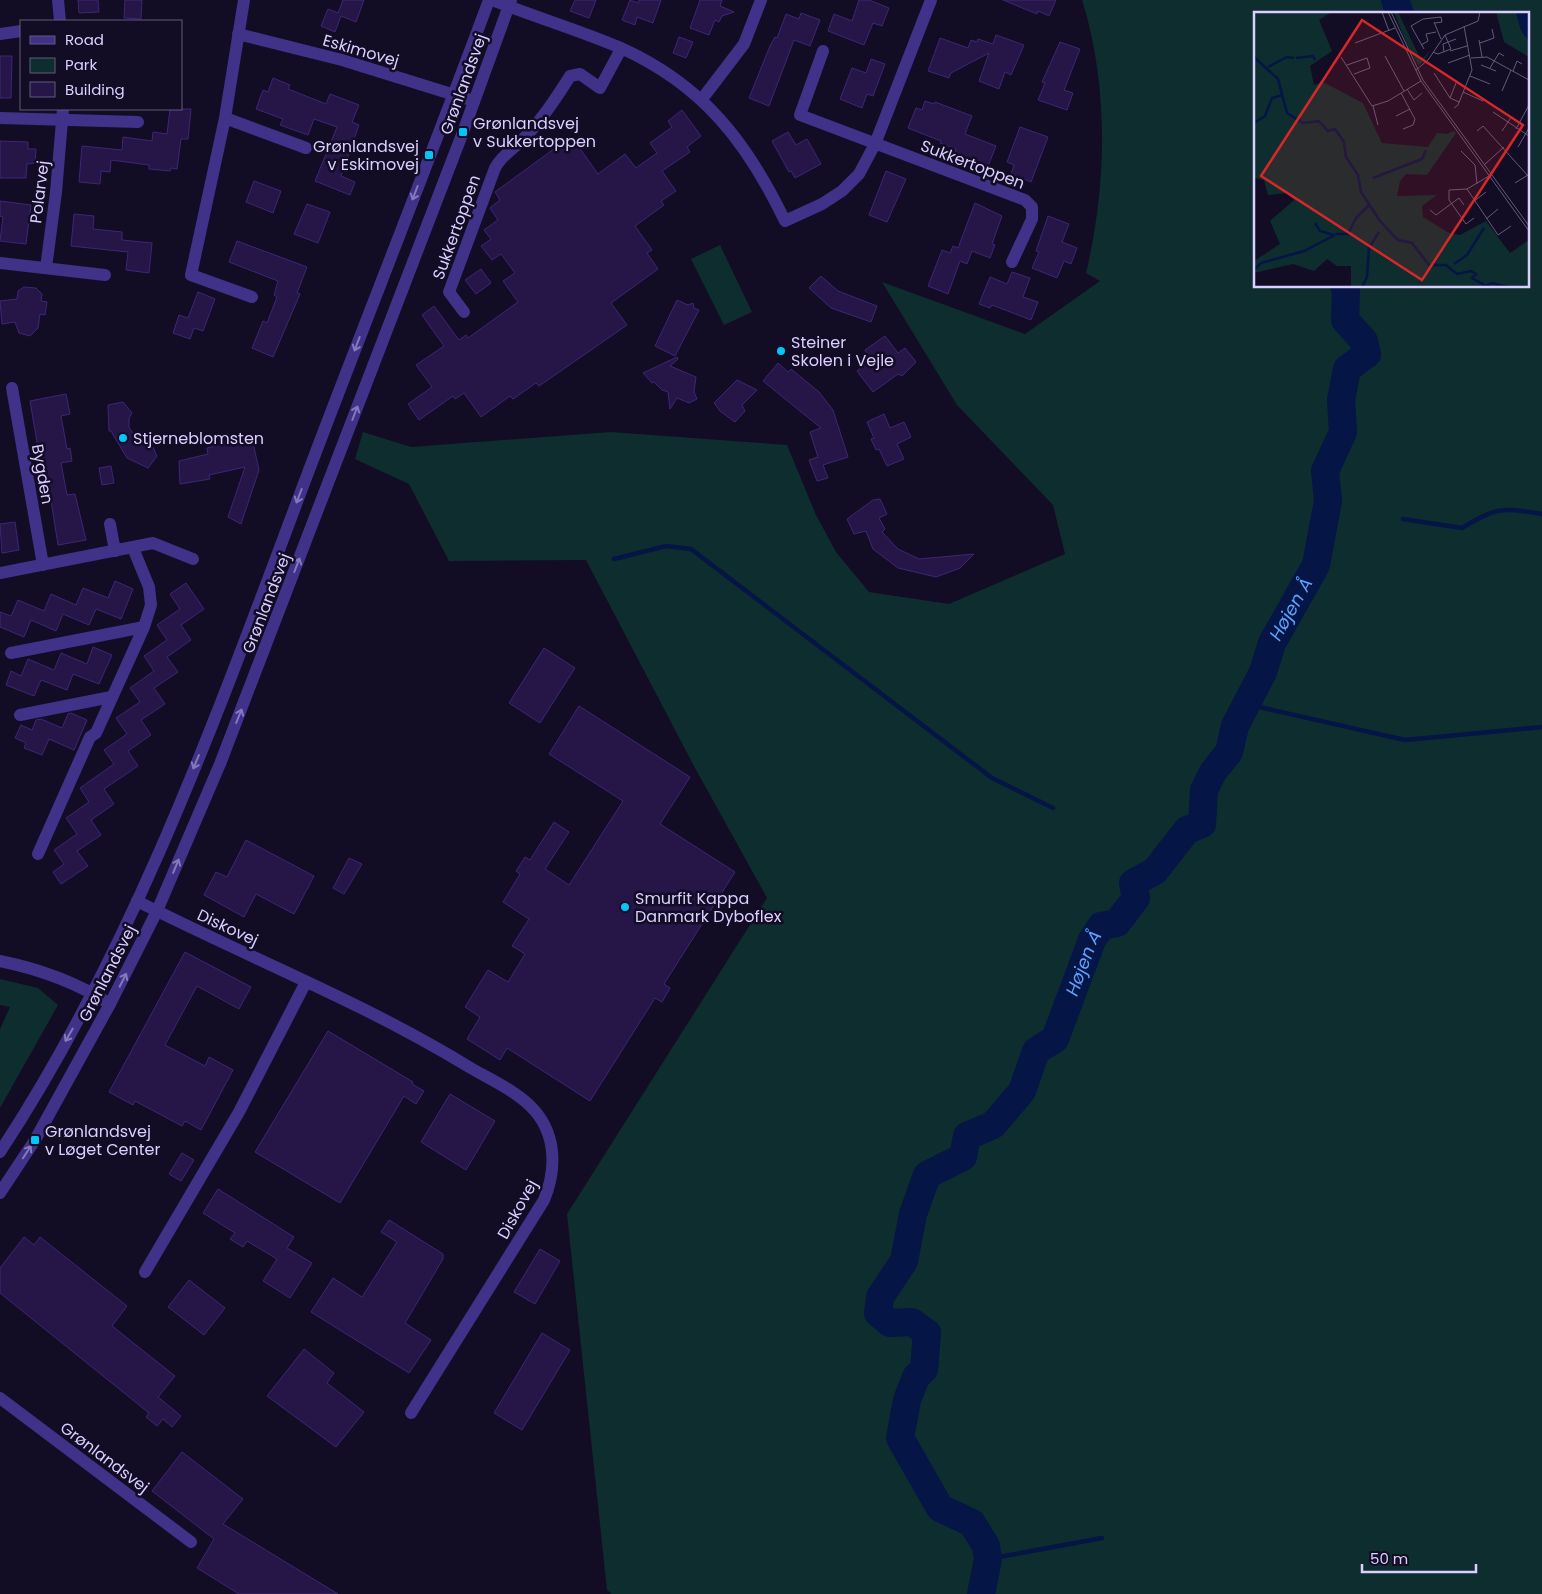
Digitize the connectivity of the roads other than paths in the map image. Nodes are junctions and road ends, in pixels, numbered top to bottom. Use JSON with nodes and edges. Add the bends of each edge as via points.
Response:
{"nodes":[{"id":1,"x":58,"y":0,"type":"edge"},
{"id":2,"x":244,"y":0,"type":"edge"},
{"id":3,"x":490,"y":0,"type":"edge"},
{"id":4,"x":761,"y":0,"type":"edge"},
{"id":5,"x":931,"y":0,"type":"edge"},
{"id":6,"x":510,"y":3,"type":"edge"},
{"id":7,"x":60,"y":20,"type":"edge"},
{"id":8,"x":20,"y":31,"type":"edge"},
{"id":9,"x":0,"y":34,"type":"edge"},
{"id":10,"x":238,"y":34,"type":"junction"},
{"id":11,"x":621,"y":49,"type":"junction"},
{"id":12,"x":823,"y":51,"type":"dead end"},
{"id":13,"x":452,"y":94,"type":"junction"},
{"id":14,"x":702,"y":99,"type":"junction"},
{"id":15,"x":474,"y":101,"type":"junction"},
{"id":16,"x":63,"y":114,"type":"edge"},
{"id":17,"x":0,"y":118,"type":"edge"},
{"id":18,"x":225,"y":118,"type":"junction"},
{"id":19,"x":138,"y":122,"type":"dead end"},
{"id":20,"x":874,"y":144,"type":"junction"},
{"id":21,"x":306,"y":148,"type":"dead end"},
{"id":22,"x":1012,"y":262,"type":"dead end"},
{"id":23,"x":0,"y":263,"type":"edge"},
{"id":24,"x":46,"y":268,"type":"junction"},
{"id":25,"x":105,"y":276,"type":"dead end"},
{"id":26,"x":252,"y":297,"type":"dead end"},
{"id":27,"x":464,"y":312,"type":"dead end"},
{"id":28,"x":12,"y":388,"type":"dead end"},
{"id":29,"x":110,"y":524,"type":"dead end"},
{"id":30,"x":133,"y":548,"type":"junction"},
{"id":31,"x":116,"y":552,"type":"junction"},
{"id":32,"x":193,"y":559,"type":"dead end"},
{"id":33,"x":43,"y":565,"type":"junction"},
{"id":34,"x":0,"y":573,"type":"edge"},
{"id":35,"x":144,"y":628,"type":"junction"},
{"id":36,"x":10,"y":653,"type":"dead end"},
{"id":37,"x":111,"y":697,"type":"junction"},
{"id":38,"x":20,"y":715,"type":"dead end"},
{"id":39,"x":38,"y":854,"type":"dead end"},
{"id":40,"x":137,"y":901,"type":"junction"},
{"id":41,"x":157,"y":911,"type":"junction"},
{"id":42,"x":0,"y":961,"type":"edge"},
{"id":43,"x":306,"y":982,"type":"junction"},
{"id":44,"x":91,"y":992,"type":"junction"},
{"id":45,"x":110,"y":1004,"type":"junction"},
{"id":46,"x":0,"y":1152,"type":"edge"},
{"id":47,"x":0,"y":1193,"type":"edge"},
{"id":48,"x":145,"y":1272,"type":"dead end"},
{"id":49,"x":0,"y":1398,"type":"edge"},
{"id":50,"x":411,"y":1413,"type":"dead end"},
{"id":51,"x":191,"y":1542,"type":"dead end"}],
"edges":[{"from":1,"to":7,"type":"street"},
{"from":2,"to":10,"type":"street"},
{"from":3,"to":6,"type":"street"},
{"from":3,"to":13,"type":"street","name":"Grønlandsvej"},
{"from":4,"to":14,"type":"street","via":[[744,44]]},
{"from":5,"to":20,"type":"street"},
{"from":6,"to":11,"type":"street"},
{"from":6,"to":15,"type":"street","name":"Grønlandsvej"},
{"from":8,"to":9,"type":"street"},
{"from":10,"to":13,"type":"street","name":"Eskimovej","via":[[342,60]]},
{"from":10,"to":18,"type":"street"},
{"from":11,"to":14,"type":"street","via":[[657,68]]},
{"from":11,"to":27,"type":"street","name":"Sukkertoppen","via":[[600,88],[580,74],[570,76],[551,108],[525,137],[502,156],[449,292]]},
{"from":12,"to":20,"type":"street","name":"Sukkertoppen","via":[[800,115]]},
{"from":13,"to":15,"type":"street","name":"Eskimovej"},
{"from":13,"to":40,"type":"street","name":"Grønlandsvej","one_way":true,"via":[[202,750]]},
{"from":14,"to":20,"type":"street","via":[[747,151],[764,177],[785,221],[842,191],[859,174]]},
{"from":41,"to":15,"type":"street","name":"Grønlandsvej","one_way":true,"via":[[256,674]]},
{"from":16,"to":17,"type":"street"},
{"from":16,"to":19,"type":"street"},
{"from":16,"to":24,"type":"street","name":"Polarvej"},
{"from":18,"to":21,"type":"street"},
{"from":18,"to":26,"type":"street","via":[[192,275]]},
{"from":20,"to":22,"type":"street","name":"Sukkertoppen","via":[[1025,200],[1032,207],[1032,219]]},
{"from":23,"to":24,"type":"street"},
{"from":24,"to":25,"type":"street"},
{"from":28,"to":33,"type":"street","name":"Bygden"},
{"from":29,"to":31,"type":"street"},
{"from":30,"to":31,"type":"street"},
{"from":30,"to":32,"type":"street","via":[[153,543]]},
{"from":30,"to":35,"type":"street","via":[[149,587],[151,605]]},
{"from":31,"to":33,"type":"street"},
{"from":33,"to":34,"type":"street"},
{"from":35,"to":36,"type":"street"},
{"from":35,"to":37,"type":"street"},
{"from":37,"to":38,"type":"street"},
{"from":37,"to":39,"type":"street"},
{"from":40,"to":41,"type":"street","name":"Diskovej"},
{"from":40,"to":44,"type":"street","name":"Grønlandsvej"},
{"from":41,"to":43,"type":"street","name":"Diskovej"},
{"from":45,"to":41,"type":"street","name":"Grønlandsvej","one_way":true},
{"from":42,"to":44,"type":"street","via":[[48,974]]},
{"from":43,"to":48,"type":"street","via":[[239,1112]]},
{"from":43,"to":50,"type":"street","name":"Diskovej","via":[[445,1052],[522,1099],[535,1110],[549,1138],[554,1169],[544,1200]]},
{"from":44,"to":45,"type":"street"},
{"from":44,"to":46,"type":"street","name":"Grønlandsvej","one_way":true},
{"from":47,"to":45,"type":"street","name":"Grønlandsvej","one_way":true,"via":[[34,1140]]},
{"from":49,"to":51,"type":"street","name":"Grønlandsvej"}]}
